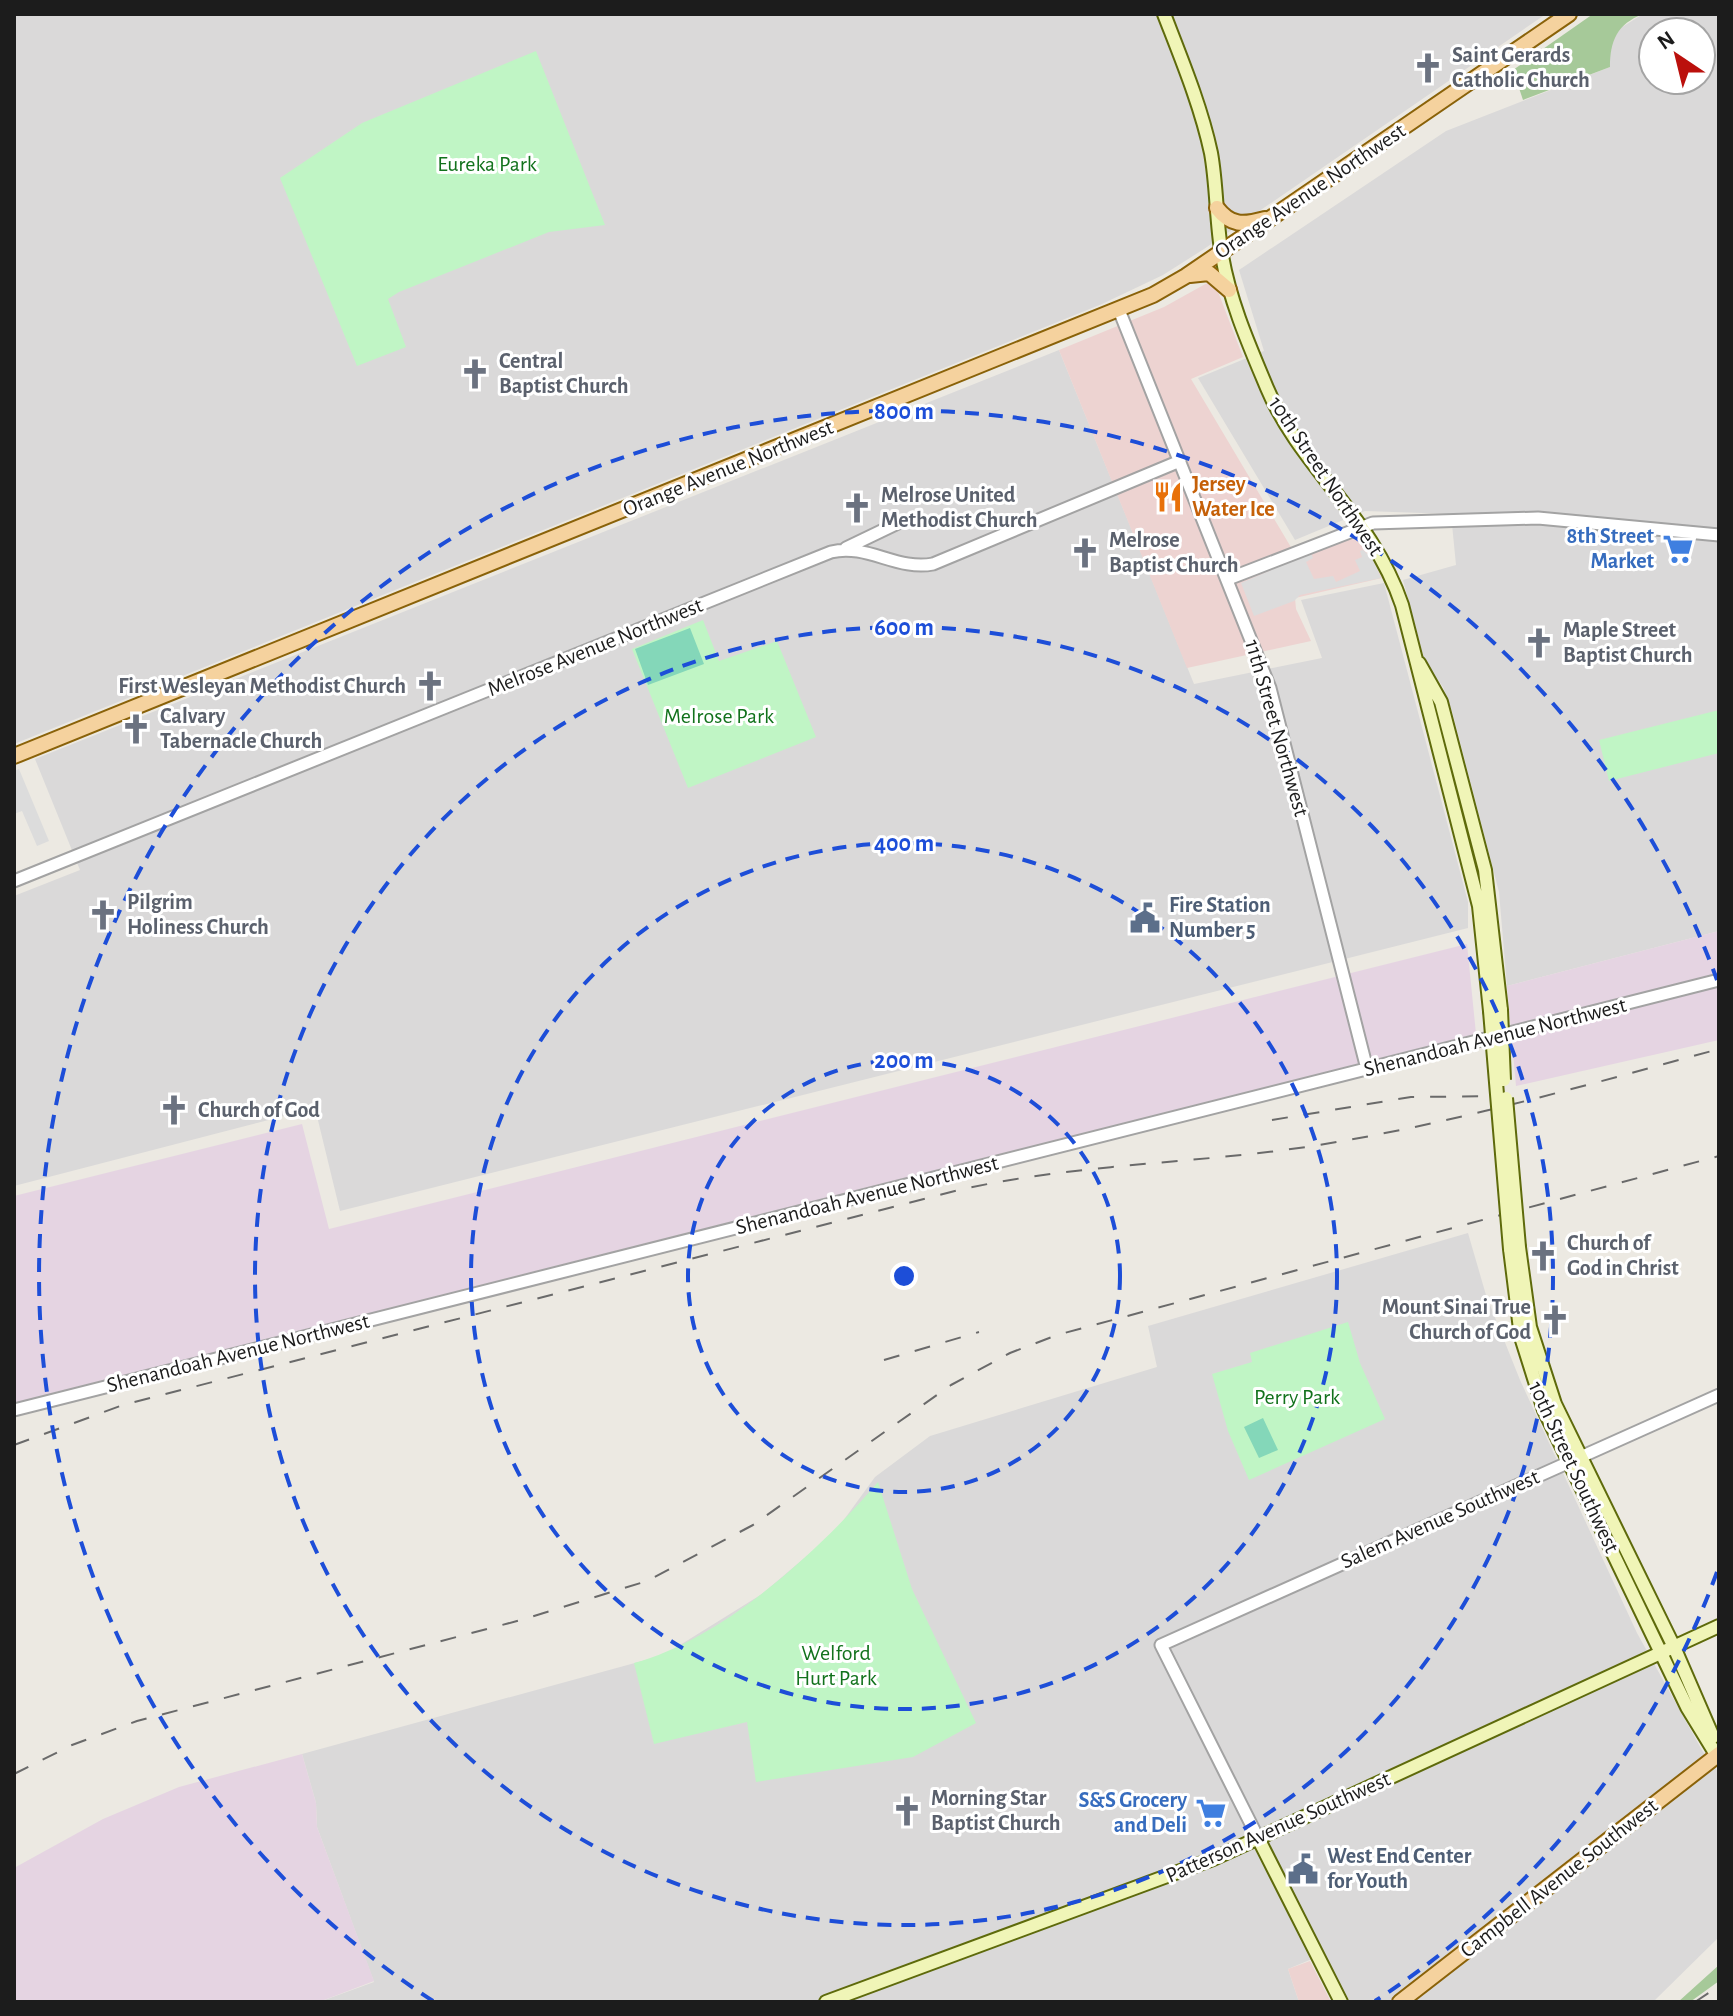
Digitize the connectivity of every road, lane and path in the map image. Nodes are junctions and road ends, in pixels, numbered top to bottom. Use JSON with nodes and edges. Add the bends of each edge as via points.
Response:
{"nodes":[{"id":1,"x":1164,"y":14,"type":"edge"},
{"id":2,"x":1569,"y":14,"type":"edge"},
{"id":3,"x":1217,"y":208,"type":"junction"},
{"id":4,"x":1273,"y":217,"type":"junction"},
{"id":5,"x":1221,"y":252,"type":"junction"},
{"id":6,"x":1186,"y":276,"type":"junction"},
{"id":7,"x":1229,"y":290,"type":"junction"},
{"id":8,"x":1119,"y":310,"type":"junction"},
{"id":9,"x":1180,"y":461,"type":"junction"},
{"id":10,"x":898,"y":523,"type":"dead end"},
{"id":11,"x":1362,"y":525,"type":"junction"},
{"id":12,"x":1719,"y":535,"type":"edge"},
{"id":13,"x":842,"y":550,"type":"junction"},
{"id":14,"x":1228,"y":579,"type":"junction"},
{"id":15,"x":14,"y":756,"type":"edge"},
{"id":16,"x":14,"y":881,"type":"edge"},
{"id":17,"x":1719,"y":980,"type":"edge"},
{"id":18,"x":1495,"y":1011,"type":"joint"},
{"id":19,"x":1367,"y":1069,"type":"junction"},
{"id":20,"x":1719,"y":1395,"type":"edge"},
{"id":21,"x":14,"y":1410,"type":"edge"},
{"id":22,"x":1575,"y":1458,"type":"junction"},
{"id":23,"x":1719,"y":1626,"type":"edge"},
{"id":24,"x":1674,"y":1647,"type":"junction"},
{"id":25,"x":1661,"y":1653,"type":"junction"},
{"id":26,"x":1718,"y":1756,"type":"edge"},
{"id":27,"x":1258,"y":1838,"type":"junction"},
{"id":28,"x":1269,"y":1861,"type":"junction"},
{"id":29,"x":1205,"y":1862,"type":"junction"},
{"id":30,"x":826,"y":2002,"type":"edge"},
{"id":31,"x":1341,"y":2002,"type":"edge"},
{"id":32,"x":1400,"y":2002,"type":"edge"}],
"edges":[{"from":1,"to":3,"type":"main road","name":"10th Street Northwest","via":[[1205,131]]},
{"from":2,"to":4,"type":"main road","name":"Orange Avenue Northwest"},
{"from":3,"to":4,"type":"main road","via":[[1239,224]]},
{"from":3,"to":5,"type":"main road","name":"10th Street Northwest"},
{"from":4,"to":5,"type":"main road","name":"Orange Avenue Northwest"},
{"from":5,"to":6,"type":"main road","name":"Orange Avenue Northwest"},
{"from":5,"to":7,"type":"main road","name":"10th Street Northwest"},
{"from":6,"to":7,"type":"main road","via":[[1209,273]]},
{"from":6,"to":8,"type":"main road","name":"Orange Avenue Northwest"},
{"from":7,"to":11,"type":"main road","name":"10th Street Northwest","via":[[1273,401]]},
{"from":8,"to":9,"type":"street","name":"11th Street Northwest"},
{"from":8,"to":15,"type":"main road","name":"Orange Avenue Northwest"},
{"from":9,"to":13,"type":"street","via":[[933,564],[915,566],[858,549]]},
{"from":9,"to":14,"type":"street","name":"11th Street Northwest"},
{"from":10,"to":13,"type":"street","name":"Melrose Avenue Northwest"},
{"from":11,"to":12,"type":"street","via":[[1538,518]]},
{"from":11,"to":14,"type":"street"},
{"from":11,"to":18,"type":"main road","name":"10th Street Northwest","via":[[1392,578],[1417,661],[1441,702],[1485,870]]},
{"from":13,"to":16,"type":"street","name":"Melrose Avenue Northwest"},
{"from":14,"to":19,"type":"street","name":"11th Street Northwest","via":[[1270,688]]},
{"from":17,"to":19,"type":"street","name":"Shenandoah Avenue Northwest"},
{"from":18,"to":22,"type":"main road","name":"10th Street Southwest","bridge":true,"via":[[1514,1248],[1536,1351]]},
{"from":19,"to":21,"type":"street","name":"Shenandoah Avenue Northwest"},
{"from":20,"to":22,"type":"street","name":"Salem Avenue Southwest"},
{"from":22,"to":24,"type":"main road","name":"10th Street Southwest"},
{"from":22,"to":25,"type":"main road","name":"10th Street Southwest"},
{"from":22,"to":27,"type":"street","name":"Salem Avenue Southwest","via":[[1161,1645]]},
{"from":23,"to":24,"type":"main road","name":"Patterson Avenue Southwest"},
{"from":24,"to":25,"type":"main road","name":"Patterson Avenue Southwest"},
{"from":24,"to":26,"type":"main road","name":"10th Street Southwest"},
{"from":25,"to":26,"type":"main road","name":"10th Street Southwest"},
{"from":25,"to":27,"type":"main road","name":"Patterson Avenue Southwest"},
{"from":26,"to":32,"type":"main road","name":"Campbell Avenue Southwest"},
{"from":27,"to":28,"type":"main road"},
{"from":27,"to":29,"type":"main road","name":"Patterson Avenue Southwest"},
{"from":28,"to":29,"type":"main road","via":[[1256,1849]]},
{"from":28,"to":31,"type":"main road"},
{"from":29,"to":30,"type":"main road","name":"Patterson Avenue Southwest"}]}
